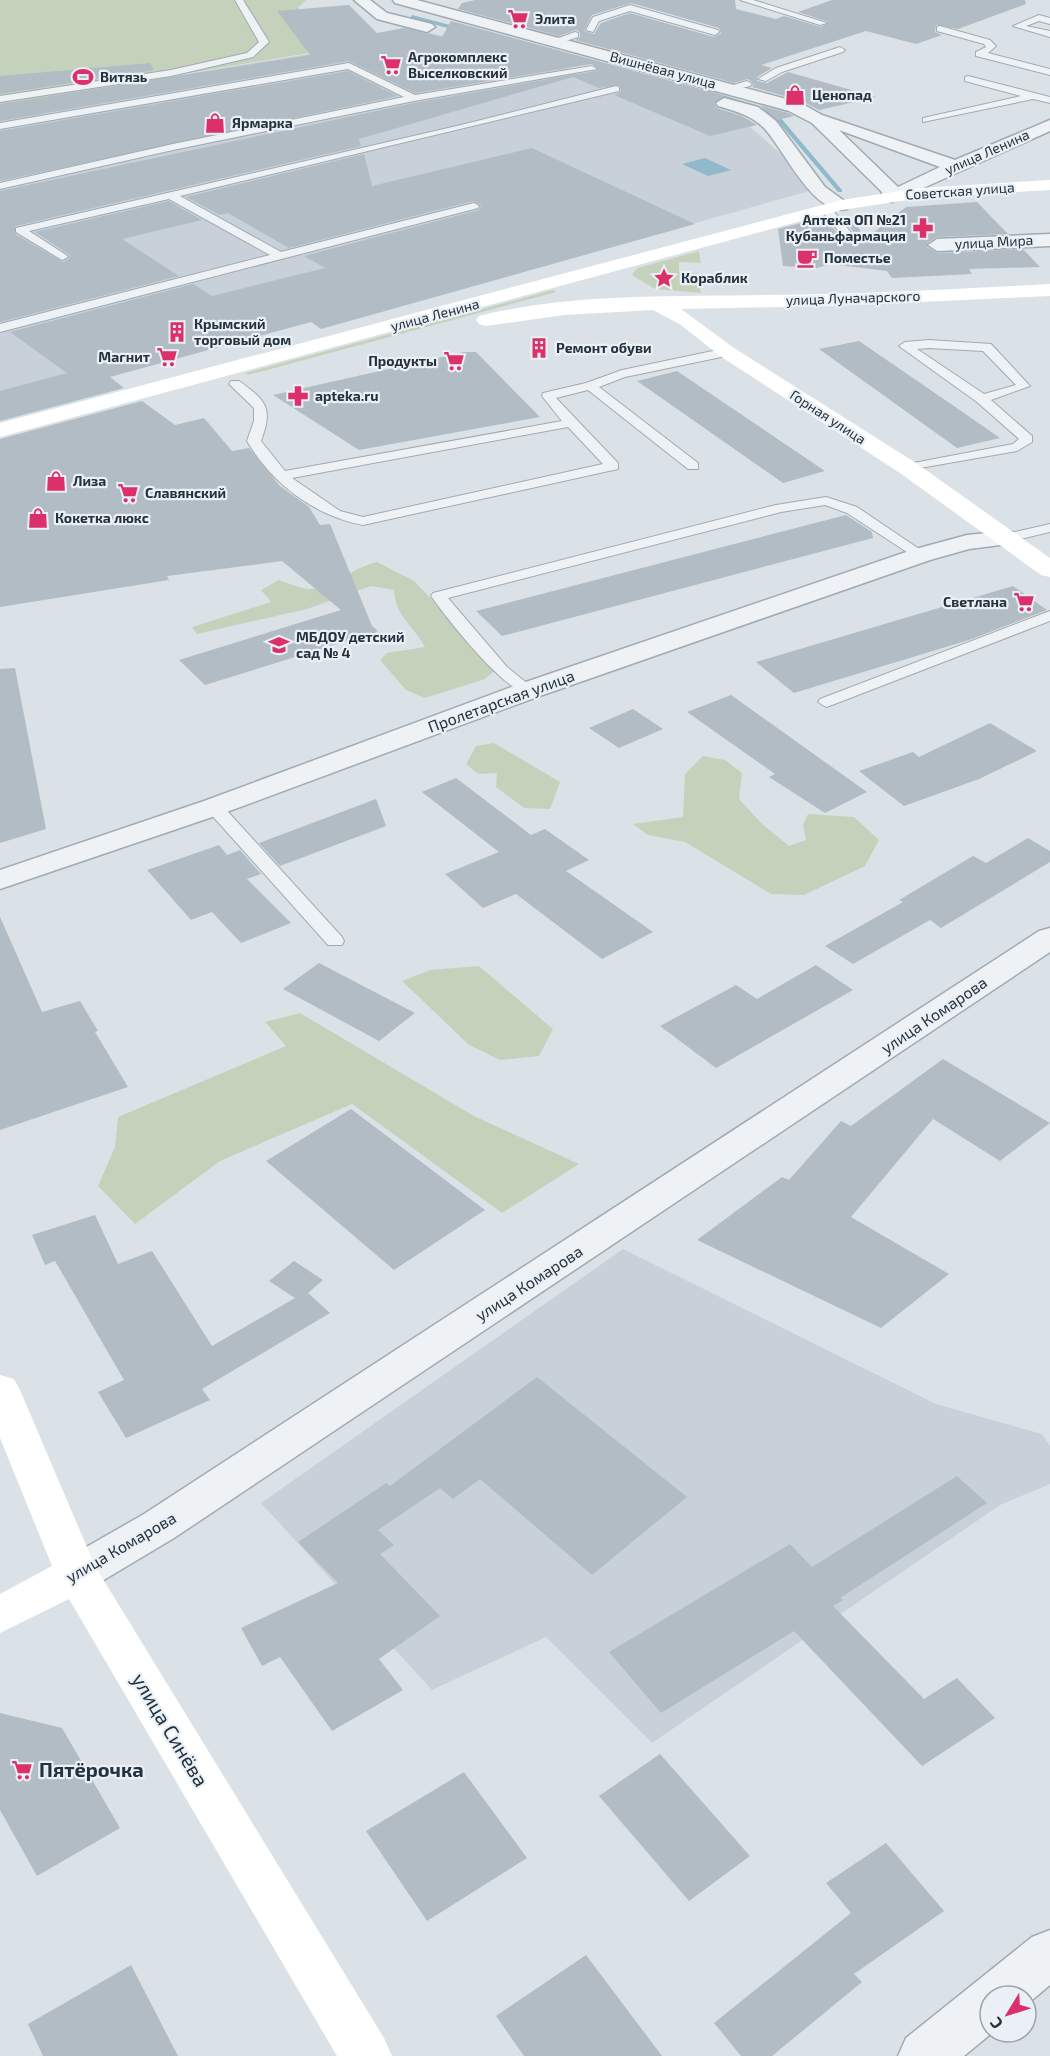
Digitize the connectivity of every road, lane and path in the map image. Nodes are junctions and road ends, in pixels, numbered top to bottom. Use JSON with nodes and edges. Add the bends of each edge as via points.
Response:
{"nodes":[{"id":1,"x":239,"y":0,"type":"edge"},
{"id":2,"x":361,"y":0,"type":"edge"},
{"id":3,"x":436,"y":0,"type":"edge"},
{"id":4,"x":744,"y":0,"type":"edge"},
{"id":5,"x":407,"y":3,"type":"edge"},
{"id":6,"x":788,"y":4,"type":"dead end"},
{"id":7,"x":777,"y":8,"type":"junction"},
{"id":8,"x":1050,"y":14,"type":"edge"},
{"id":9,"x":382,"y":16,"type":"junction"},
{"id":10,"x":1039,"y":18,"type":"junction"},
{"id":11,"x":1050,"y":21,"type":"edge"},
{"id":12,"x":823,"y":23,"type":"dead end"},
{"id":13,"x":940,"y":29,"type":"dead end"},
{"id":14,"x":590,"y":30,"type":"dead end"},
{"id":15,"x":447,"y":32,"type":"dead end"},
{"id":16,"x":715,"y":32,"type":"dead end"},
{"id":17,"x":1050,"y":34,"type":"edge"},
{"id":18,"x":575,"y":35,"type":"dead end"},
{"id":19,"x":553,"y":42,"type":"junction"},
{"id":20,"x":840,"y":50,"type":"dead end"},
{"id":21,"x":545,"y":57,"type":"dead end"},
{"id":22,"x":592,"y":69,"type":"junction"},
{"id":23,"x":1050,"y":72,"type":"edge"},
{"id":24,"x":763,"y":79,"type":"dead end"},
{"id":25,"x":968,"y":79,"type":"dead end"},
{"id":26,"x":747,"y":84,"type":"dead end"},
{"id":27,"x":729,"y":88,"type":"junction"},
{"id":28,"x":616,"y":89,"type":"dead end"},
{"id":29,"x":1032,"y":96,"type":"junction"},
{"id":30,"x":414,"y":98,"type":"junction"},
{"id":31,"x":0,"y":99,"type":"edge"},
{"id":32,"x":1050,"y":100,"type":"edge"},
{"id":33,"x":809,"y":113,"type":"junction"},
{"id":34,"x":926,"y":120,"type":"dead end"},
{"id":35,"x":1050,"y":125,"type":"edge"},
{"id":36,"x":0,"y":126,"type":"edge"},
{"id":37,"x":954,"y":166,"type":"junction"},
{"id":38,"x":1050,"y":185,"type":"edge"},
{"id":39,"x":0,"y":186,"type":"edge"},
{"id":40,"x":170,"y":195,"type":"junction"},
{"id":41,"x":892,"y":196,"type":"junction"},
{"id":42,"x":870,"y":200,"type":"joint"},
{"id":43,"x":474,"y":206,"type":"dead end"},
{"id":44,"x":834,"y":207,"type":"junction"},
{"id":45,"x":849,"y":237,"type":"dead end"},
{"id":46,"x":1050,"y":240,"type":"edge"},
{"id":47,"x":937,"y":245,"type":"dead end"},
{"id":48,"x":280,"y":256,"type":"junction"},
{"id":49,"x":62,"y":257,"type":"dead end"},
{"id":50,"x":602,"y":270,"type":"junction"},
{"id":51,"x":1050,"y":290,"type":"edge"},
{"id":52,"x":657,"y":304,"type":"junction"},
{"id":53,"x":0,"y":328,"type":"edge"},
{"id":54,"x":728,"y":352,"type":"junction"},
{"id":55,"x":228,"y":378,"type":"junction"},
{"id":56,"x":590,"y":386,"type":"junction"},
{"id":57,"x":982,"y":399,"type":"junction"},
{"id":58,"x":572,"y":423,"type":"junction"},
{"id":59,"x":0,"y":430,"type":"edge"},
{"id":60,"x":0,"y":448,"type":"edge"},
{"id":61,"x":693,"y":466,"type":"dead end"},
{"id":62,"x":908,"y":468,"type":"junction"},
{"id":63,"x":284,"y":475,"type":"junction"},
{"id":64,"x":1050,"y":528,"type":"edge"},
{"id":65,"x":1007,"y":538,"type":"junction"},
{"id":66,"x":921,"y":555,"type":"junction"},
{"id":67,"x":1050,"y":570,"type":"edge"},
{"id":68,"x":1050,"y":616,"type":"edge"},
{"id":69,"x":527,"y":691,"type":"junction"},
{"id":70,"x":826,"y":702,"type":"dead end"},
{"id":71,"x":214,"y":807,"type":"junction"},
{"id":72,"x":0,"y":880,"type":"edge"},
{"id":73,"x":1050,"y":938,"type":"edge"},
{"id":74,"x":335,"y":941,"type":"dead end"},
{"id":75,"x":0,"y":1390,"type":"edge"},
{"id":76,"x":77,"y":1574,"type":"junction"},
{"id":77,"x":0,"y":1615,"type":"edge"},
{"id":78,"x":1050,"y":1954,"type":"edge"},
{"id":79,"x":1013,"y":1984,"type":"edge"},
{"id":80,"x":978,"y":2012,"type":"edge"},
{"id":81,"x":366,"y":2056,"type":"edge"},
{"id":82,"x":924,"y":2056,"type":"edge"}],
"edges":[{"from":1,"to":31,"type":"lane","via":[[264,42],[250,56],[171,73]]},
{"from":2,"to":9,"type":"street"},
{"from":3,"to":5,"type":"street"},
{"from":4,"to":7,"type":"lane"},
{"from":5,"to":9,"type":"street"},
{"from":5,"to":19,"type":"street","name":"Вишнёвая улица"},
{"from":6,"to":7,"type":"lane"},
{"from":7,"to":12,"type":"lane"},
{"from":8,"to":10,"type":"lane"},
{"from":9,"to":15,"type":"street"},
{"from":10,"to":11,"type":"lane"},
{"from":10,"to":17,"type":"lane","via":[[1017,26]]},
{"from":13,"to":23,"type":"lane","via":[[991,46],[975,55]]},
{"from":14,"to":16,"type":"lane","via":[[596,19],[630,8]]},
{"from":18,"to":19,"type":"lane"},
{"from":19,"to":27,"type":"street","name":"Вишнёвая улица"},
{"from":20,"to":24,"type":"lane"},
{"from":21,"to":22,"type":"street","name":"Вишнёвая улица"},
{"from":22,"to":30,"type":"lane"},
{"from":22,"to":44,"type":"street","name":"Вишнёвая улица","via":[[752,111],[770,125]]},
{"from":25,"to":29,"type":"lane"},
{"from":26,"to":27,"type":"lane"},
{"from":27,"to":33,"type":"street","name":"Вишнёвая улица"},
{"from":28,"to":40,"type":"lane"},
{"from":29,"to":32,"type":"lane"},
{"from":29,"to":34,"type":"lane"},
{"from":30,"to":36,"type":"lane","via":[[349,66]]},
{"from":30,"to":39,"type":"lane"},
{"from":33,"to":37,"type":"street"},
{"from":33,"to":41,"type":"street","name":"Вишнёвая улица","via":[[890,189]]},
{"from":35,"to":37,"type":"street","name":"улица Ленина"},
{"from":37,"to":41,"type":"street","name":"улица Ленина"},
{"from":38,"to":41,"type":"main road","name":"Советская улица"},
{"from":40,"to":48,"type":"lane"},
{"from":40,"to":49,"type":"lane","via":[[20,230]]},
{"from":41,"to":42,"type":"main road","name":"Советская улица"},
{"from":42,"to":44,"type":"main road","name":"улица Ленина"},
{"from":43,"to":48,"type":"lane"},
{"from":44,"to":45,"type":"lane"},
{"from":44,"to":50,"type":"main road","name":"улица Ленина"},
{"from":46,"to":47,"type":"street","name":"улица Мира"},
{"from":48,"to":53,"type":"lane"},
{"from":50,"to":52,"type":"main road","name":"Горная улица"},
{"from":50,"to":55,"type":"main road","name":"улица Ленина"},
{"from":51,"to":52,"type":"main road","name":"улица Луначарского"},
{"from":52,"to":54,"type":"main road","name":"Горная улица","via":[[688,321]]},
{"from":52,"to":55,"type":"main road","name":"улица Ленина","via":[[538,312],[480,321]]},
{"from":54,"to":56,"type":"lane","via":[[621,374]]},
{"from":54,"to":62,"type":"main road","name":"Горная улица"},
{"from":55,"to":59,"type":"main road","name":"улица Ленина"},
{"from":55,"to":60,"type":"main road","name":"улица Ленина"},
{"from":55,"to":63,"type":"lane","via":[[254,396],[264,410],[254,441]]},
{"from":56,"to":58,"type":"lane","via":[[548,396]]},
{"from":56,"to":61,"type":"lane"},
{"from":57,"to":57,"type":"lane","via":[[1024,386],[987,347],[905,346]]},
{"from":57,"to":62,"type":"lane","via":[[1027,439],[1017,447]]},
{"from":58,"to":63,"type":"lane"},
{"from":58,"to":63,"type":"lane","via":[[613,466],[363,521],[337,515],[309,498]]},
{"from":62,"to":65,"type":"main road","name":"Горная улица"},
{"from":64,"to":65,"type":"lane"},
{"from":65,"to":66,"type":"street","name":"Пролетарская улица","via":[[967,542]]},
{"from":65,"to":67,"type":"main road","name":"Горная улица"},
{"from":66,"to":69,"type":"street","name":"Пролетарская улица"},
{"from":66,"to":69,"type":"lane","via":[[852,510],[826,501],[781,508],[438,596],[501,670]]},
{"from":68,"to":70,"type":"lane"},
{"from":69,"to":71,"type":"street","name":"Пролетарская улица"},
{"from":71,"to":72,"type":"street","name":"Пролетарская улица"},
{"from":71,"to":74,"type":"lane"},
{"from":73,"to":76,"type":"street","name":"улица Комарова","via":[[159,1526]]},
{"from":75,"to":76,"type":"main road","name":"улица Синёва"},
{"from":76,"to":77,"type":"main road","name":"улица Комарова"},
{"from":76,"to":81,"type":"main road","name":"улица Синёва"},
{"from":78,"to":79,"type":"street"},
{"from":80,"to":82,"type":"street"}]}
